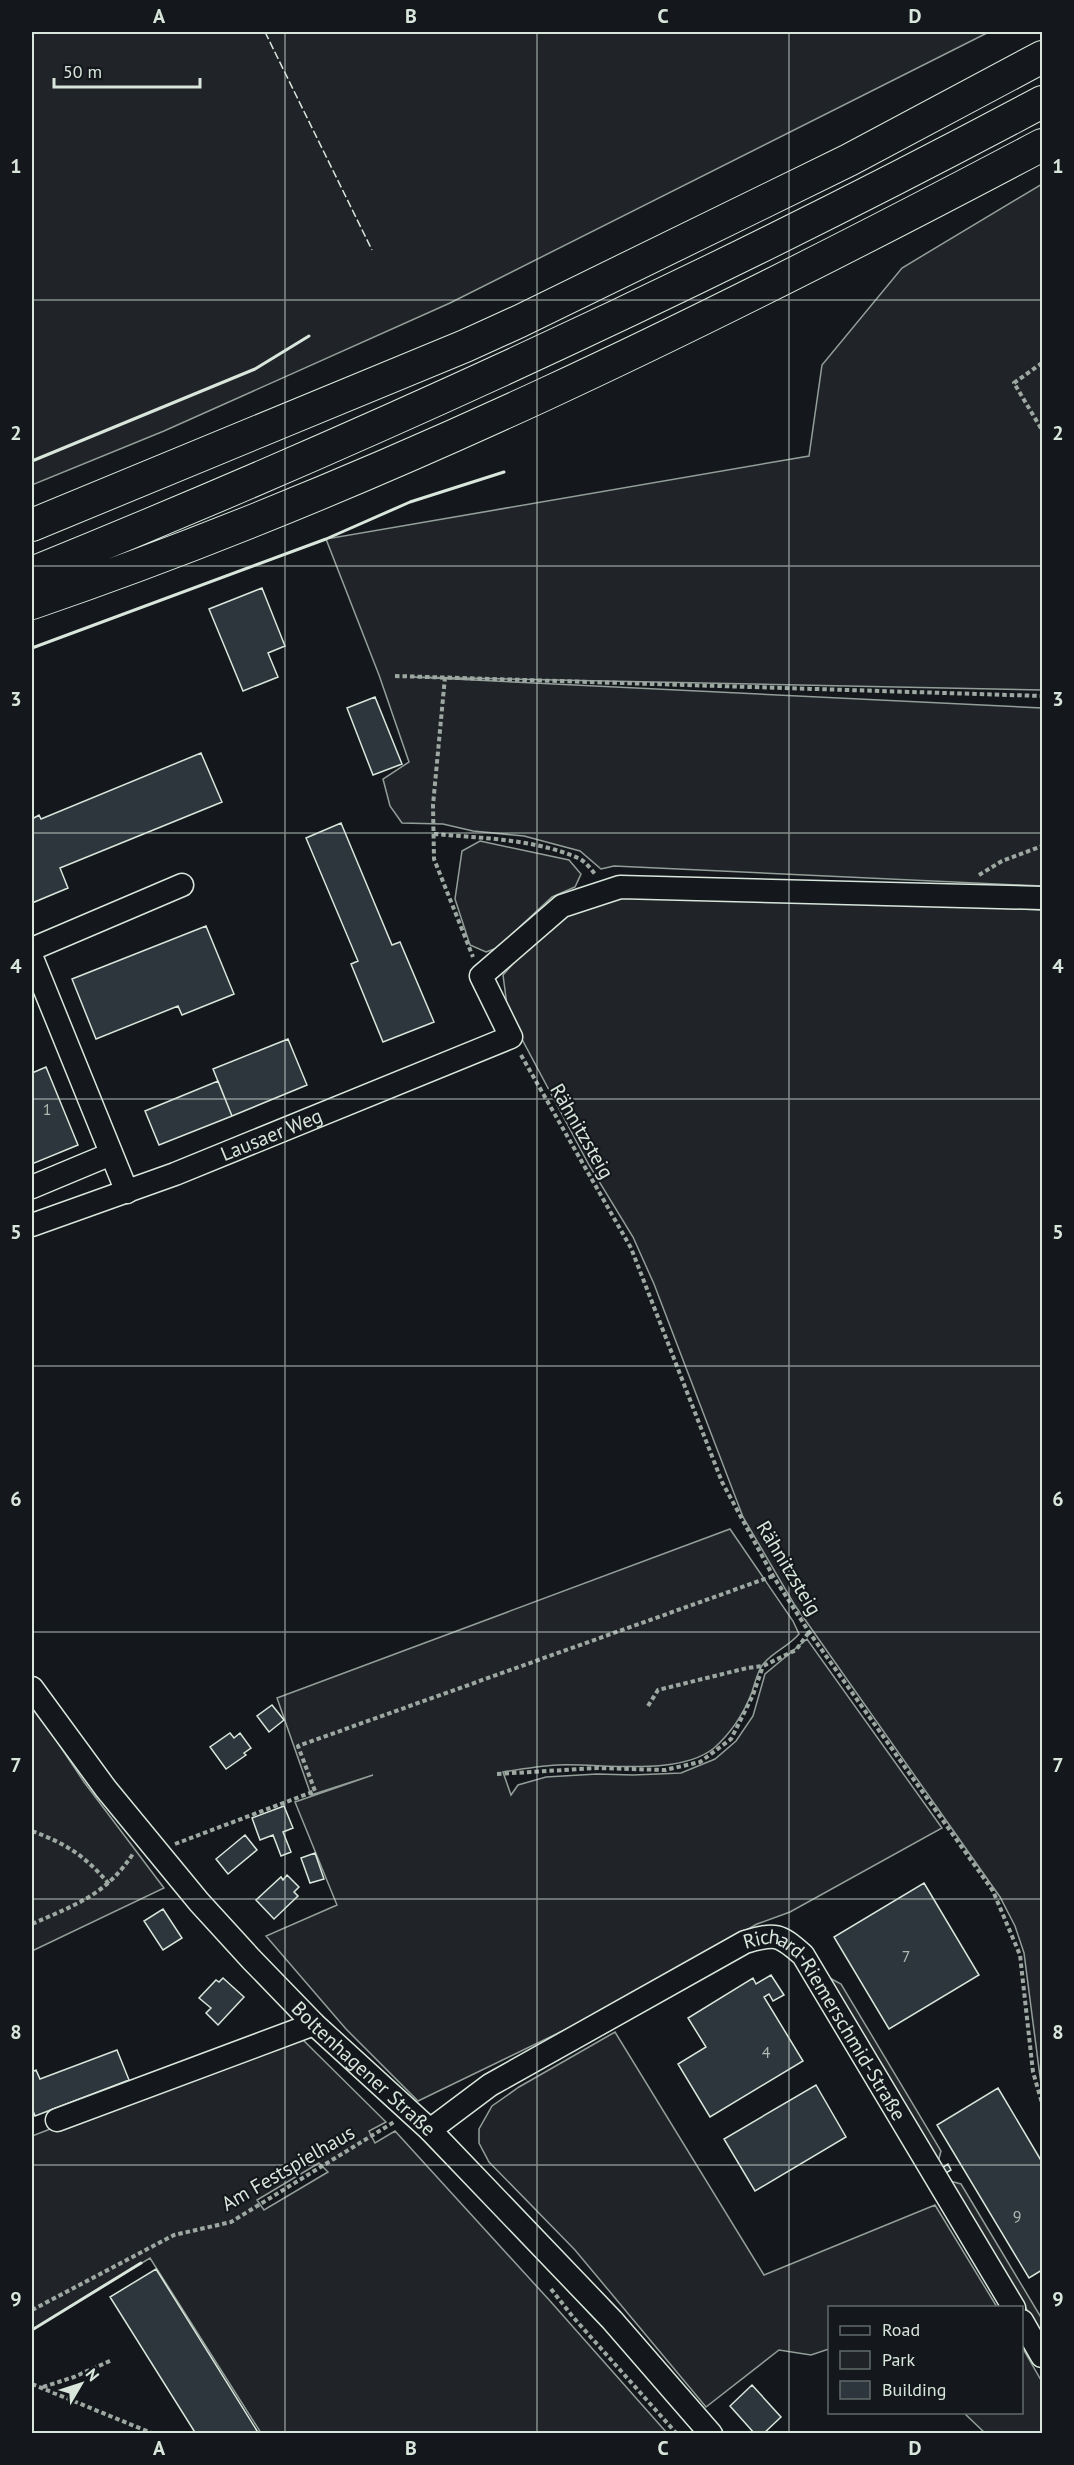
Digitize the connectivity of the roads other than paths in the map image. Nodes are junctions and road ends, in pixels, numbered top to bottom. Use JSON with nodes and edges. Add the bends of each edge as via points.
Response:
{"nodes":[{"id":1,"x":1042,"y":57,"type":"edge"},
{"id":2,"x":1042,"y":102,"type":"edge"},
{"id":3,"x":1042,"y":146,"type":"edge"},
{"id":4,"x":32,"y":525,"type":"edge"},
{"id":5,"x":32,"y":573,"type":"edge"},
{"id":6,"x":32,"y":603,"type":"edge"},
{"id":7,"x":182,"y":885,"type":"dead end"},
{"id":8,"x":1042,"y":898,"type":"edge"},
{"id":9,"x":32,"y":949,"type":"edge"},
{"id":10,"x":32,"y":958,"type":"edge"},
{"id":11,"x":111,"y":1154,"type":"junction"},
{"id":12,"x":32,"y":1187,"type":"edge"},
{"id":13,"x":126,"y":1192,"type":"junction"},
{"id":14,"x":32,"y":1225,"type":"edge"},
{"id":15,"x":32,"y":1688,"type":"edge"},
{"id":16,"x":314,"y":2024,"type":"junction"},
{"id":17,"x":57,"y":2120,"type":"dead end"},
{"id":18,"x":430,"y":2130,"type":"junction"},
{"id":19,"x":1013,"y":2306,"type":"edge"},
{"id":20,"x":1023,"y":2323,"type":"edge"},
{"id":21,"x":1042,"y":2356,"type":"edge"},
{"id":22,"x":711,"y":2433,"type":"edge"}],
"edges":[{"from":1,"to":4,"type":"highway","via":[[839,165],[520,321]]},
{"from":2,"to":5,"type":"highway","via":[[636,308],[296,463]]},
{"from":3,"to":6,"type":"highway","via":[[896,223],[525,404],[388,466]]},
{"from":7,"to":9,"type":"street"},
{"from":8,"to":13,"type":"street","name":"Lausaer Weg","via":[[620,887],[562,906],[480,976],[511,1037]]},
{"from":10,"to":11,"type":"street"},
{"from":11,"to":12,"type":"street"},
{"from":11,"to":13,"type":"street"},
{"from":13,"to":14,"type":"street","name":"Lausaer Weg"},
{"from":15,"to":16,"type":"street","name":"Boltenhagener Straße","via":[[106,1789],[199,1902]]},
{"from":16,"to":17,"type":"street"},
{"from":16,"to":18,"type":"street","name":"Boltenhagener Straße"},
{"from":18,"to":19,"type":"street","name":"Richard-Riemerschmid-Straße","via":[[490,2085],[745,1942],[765,1936],[782,1937],[802,1955]]},
{"from":18,"to":22,"type":"street","name":"Boltenhagener Straße","via":[[612,2320]]},
{"from":20,"to":21,"type":"street"}]}
